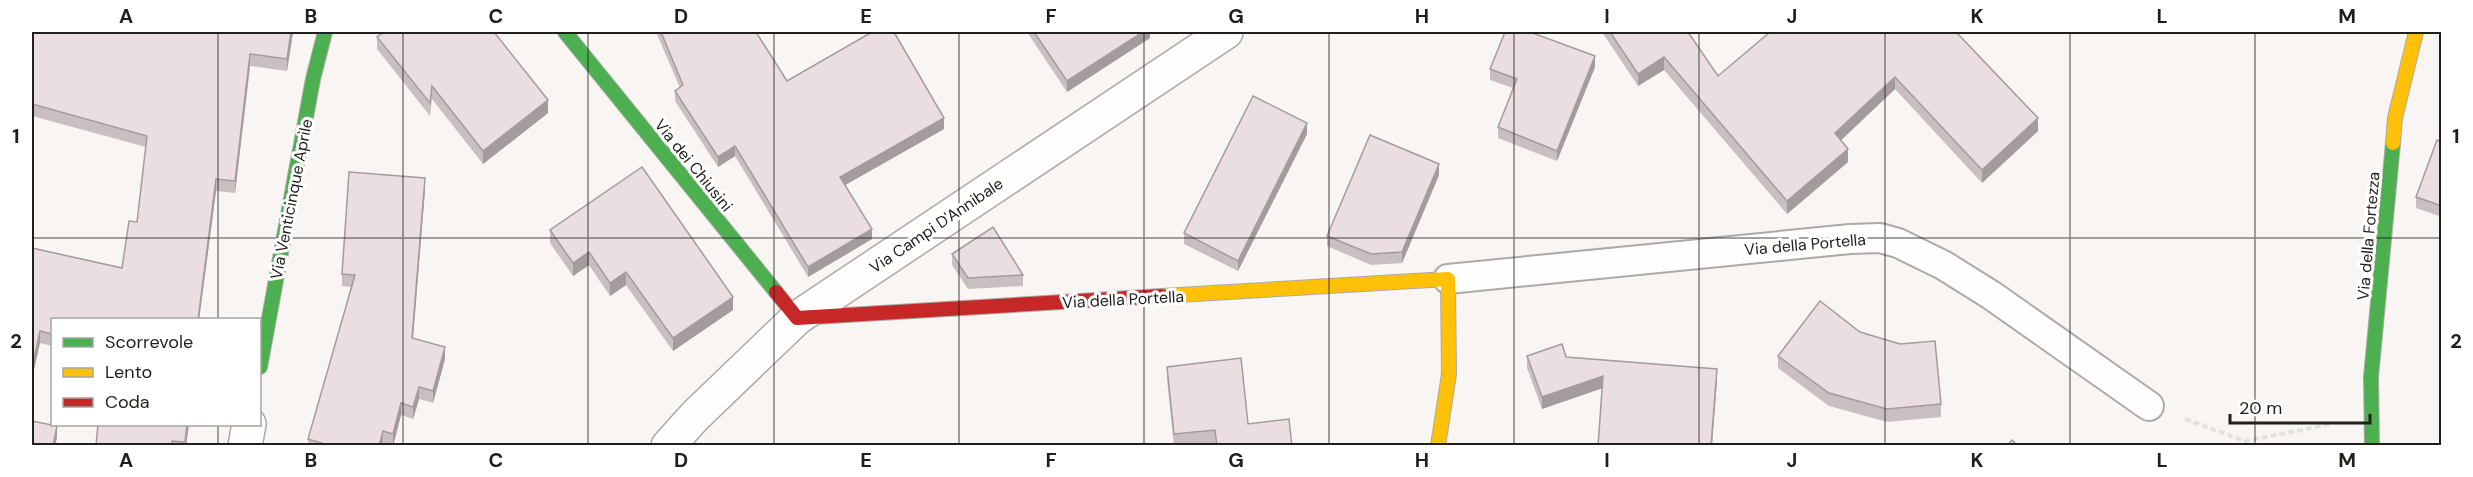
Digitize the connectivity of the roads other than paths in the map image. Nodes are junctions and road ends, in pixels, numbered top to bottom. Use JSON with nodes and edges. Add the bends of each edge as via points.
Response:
{"nodes":[{"id":1,"x":326,"y":32,"type":"edge"},
{"id":2,"x":565,"y":32,"type":"edge"},
{"id":3,"x":1226,"y":32,"type":"edge"},
{"id":4,"x":2416,"y":32,"type":"edge"},
{"id":5,"x":1448,"y":279,"type":"junction"},
{"id":6,"x":797,"y":318,"type":"junction"},
{"id":7,"x":261,"y":362,"type":"edge"},
{"id":8,"x":2149,"y":406,"type":"road end"},
{"id":9,"x":249,"y":426,"type":"edge"},
{"id":10,"x":245,"y":446,"type":"edge"},
{"id":11,"x":668,"y":446,"type":"edge"},
{"id":12,"x":1438,"y":446,"type":"edge"},
{"id":13,"x":2372,"y":446,"type":"edge"}],
"edges":[{"from":1,"to":7,"type":"street","name":"Via Venticinque Aprile","via":[[311,90]]},
{"from":2,"to":6,"type":"street","name":"Via dei Chiusini"},
{"from":3,"to":6,"type":"street","name":"Via Campi D'Annibale"},
{"from":4,"to":13,"type":"street","name":"Via della Fortezza","via":[[2395,118],[2371,377]]},
{"from":5,"to":6,"type":"street","name":"Via della Portella"},
{"from":5,"to":8,"type":"lane","name":"Via della Portella","via":[[1880,238],[1916,251],[1967,280]]},
{"from":5,"to":12,"type":"street","via":[[1449,374]]},
{"from":6,"to":11,"type":"street","name":"Via Campi D'Annibale"},
{"from":9,"to":10,"type":"street"}]}
